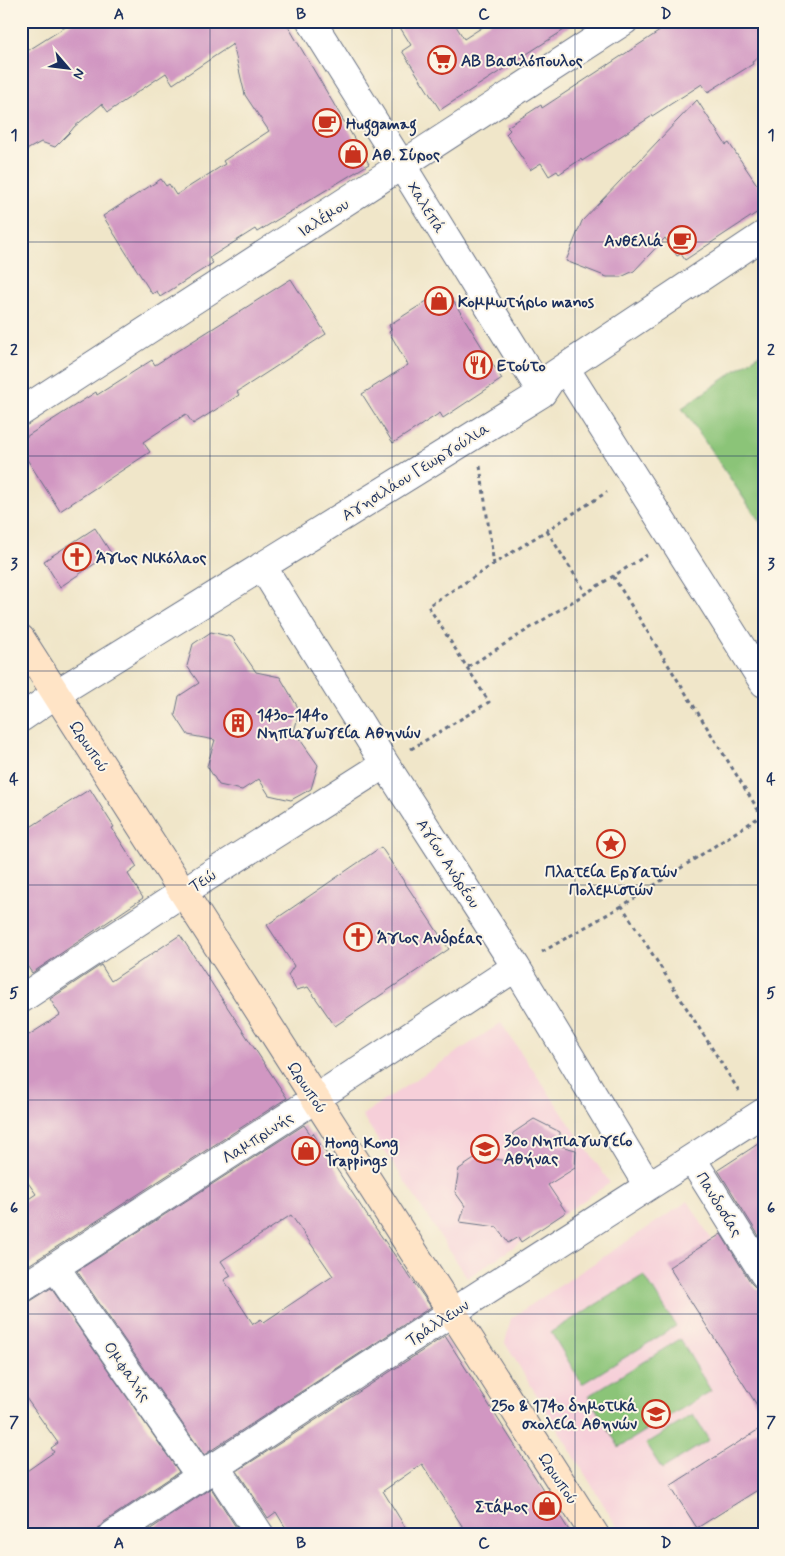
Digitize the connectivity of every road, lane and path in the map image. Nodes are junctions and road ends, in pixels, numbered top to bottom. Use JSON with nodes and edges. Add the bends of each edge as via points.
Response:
{"nodes":[{"id":1,"x":311,"y":21,"type":"edge"},
{"id":2,"x":624,"y":21,"type":"edge"},
{"id":3,"x":402,"y":166,"type":"junction"},
{"id":4,"x":764,"y":235,"type":"edge"},
{"id":5,"x":566,"y":368,"type":"junction"},
{"id":6,"x":542,"y":393,"type":"junction"},
{"id":7,"x":21,"y":412,"type":"edge"},
{"id":8,"x":475,"y":434,"type":"junction"},
{"id":9,"x":633,"y":476,"type":"junction"},
{"id":10,"x":547,"y":531,"type":"junction"},
{"id":11,"x":672,"y":538,"type":"junction"},
{"id":12,"x":494,"y":565,"type":"junction"},
{"id":13,"x":262,"y":566,"type":"junction"},
{"id":14,"x":613,"y":576,"type":"junction"},
{"id":15,"x":586,"y":593,"type":"junction"},
{"id":16,"x":21,"y":639,"type":"edge"},
{"id":17,"x":468,"y":667,"type":"junction"},
{"id":18,"x":764,"y":683,"type":"edge"},
{"id":19,"x":56,"y":694,"type":"junction"},
{"id":20,"x":21,"y":718,"type":"edge"},
{"id":21,"x":385,"y":764,"type":"junction"},
{"id":22,"x":763,"y":815,"type":"edge"},
{"id":23,"x":183,"y":892,"type":"junction"},
{"id":24,"x":622,"y":906,"type":"junction"},
{"id":25,"x":516,"y":967,"type":"junction"},
{"id":26,"x":21,"y":999,"type":"edge"},
{"id":27,"x":316,"y":1099,"type":"junction"},
{"id":28,"x":760,"y":1115,"type":"edge"},
{"id":29,"x":692,"y":1159,"type":"junction"},
{"id":30,"x":648,"y":1186,"type":"junction"},
{"id":31,"x":55,"y":1267,"type":"junction"},
{"id":32,"x":764,"y":1274,"type":"edge"},
{"id":33,"x":21,"y":1289,"type":"edge"},
{"id":34,"x":452,"y":1312,"type":"junction"},
{"id":35,"x":208,"y":1471,"type":"junction"},
{"id":36,"x":113,"y":1535,"type":"edge"},
{"id":37,"x":260,"y":1535,"type":"edge"},
{"id":38,"x":595,"y":1535,"type":"edge"}],
"edges":[{"from":1,"to":3,"type":"street","name":"Χαλεπά"},
{"from":2,"to":3,"type":"street","name":"Ιαλέμου"},
{"from":3,"to":6,"type":"street","name":"Χαλεπά"},
{"from":3,"to":7,"type":"street","name":"Ιαλέμου"},
{"from":4,"to":5,"type":"street","name":"Αγησιλάου Γεωργούλια"},
{"from":5,"to":6,"type":"street","name":"Αγησιλάου Γεωργούλια","via":[[554,375]]},
{"from":5,"to":9,"type":"street"},
{"from":6,"to":8,"type":"street","name":"Αγησιλάου Γεωργούλια"},
{"from":8,"to":12,"type":"path"},
{"from":8,"to":13,"type":"street","name":"Αγησιλάου Γεωργούλια"},
{"from":9,"to":10,"type":"path"},
{"from":9,"to":11,"type":"street"},
{"from":10,"to":12,"type":"path"},
{"from":10,"to":15,"type":"path"},
{"from":11,"to":14,"type":"path"},
{"from":11,"to":18,"type":"street"},
{"from":12,"to":17,"type":"path","via":[[428,606]]},
{"from":13,"to":19,"type":"street","name":"Αγησιλάου Γεωργούλια"},
{"from":13,"to":21,"type":"street","name":"Αγίου Ανδρέου"},
{"from":14,"to":15,"type":"path"},
{"from":14,"to":22,"type":"path"},
{"from":15,"to":17,"type":"path"},
{"from":16,"to":19,"type":"street","name":"Ωρωπού"},
{"from":17,"to":21,"type":"path","via":[[489,702]]},
{"from":19,"to":20,"type":"street","name":"Αγησιλάου Γεωργούλια"},
{"from":19,"to":23,"type":"street","name":"Ωρωπού"},
{"from":21,"to":23,"type":"street","name":"Τεώ"},
{"from":21,"to":25,"type":"street","name":"Αγίου Ανδρέου"},
{"from":22,"to":24,"type":"path"},
{"from":23,"to":26,"type":"street","name":"Τεώ"},
{"from":23,"to":27,"type":"street","name":"Ωρωπού"},
{"from":24,"to":25,"type":"path"},
{"from":24,"to":28,"type":"path"},
{"from":25,"to":27,"type":"street","name":"Λαμπρινής"},
{"from":25,"to":30,"type":"street","name":"Αγίου Ανδρέου"},
{"from":27,"to":31,"type":"street","name":"Λαμπρινής"},
{"from":27,"to":34,"type":"street","name":"Ωρωπού"},
{"from":28,"to":29,"type":"street","name":"Τράλλεων"},
{"from":29,"to":30,"type":"street","name":"Τράλλεων"},
{"from":29,"to":32,"type":"street","name":"Πανδοσίας"},
{"from":30,"to":34,"type":"street","name":"Τράλλεων"},
{"from":31,"to":33,"type":"street","name":"Λαμπρινής"},
{"from":31,"to":35,"type":"street","name":"Ομφαλής"},
{"from":34,"to":35,"type":"street","name":"Τράλλεων"},
{"from":34,"to":38,"type":"street","name":"Ωρωπού"},
{"from":35,"to":36,"type":"street","name":"Τράλλεων"},
{"from":35,"to":37,"type":"street","name":"Ομφαλής"}]}
